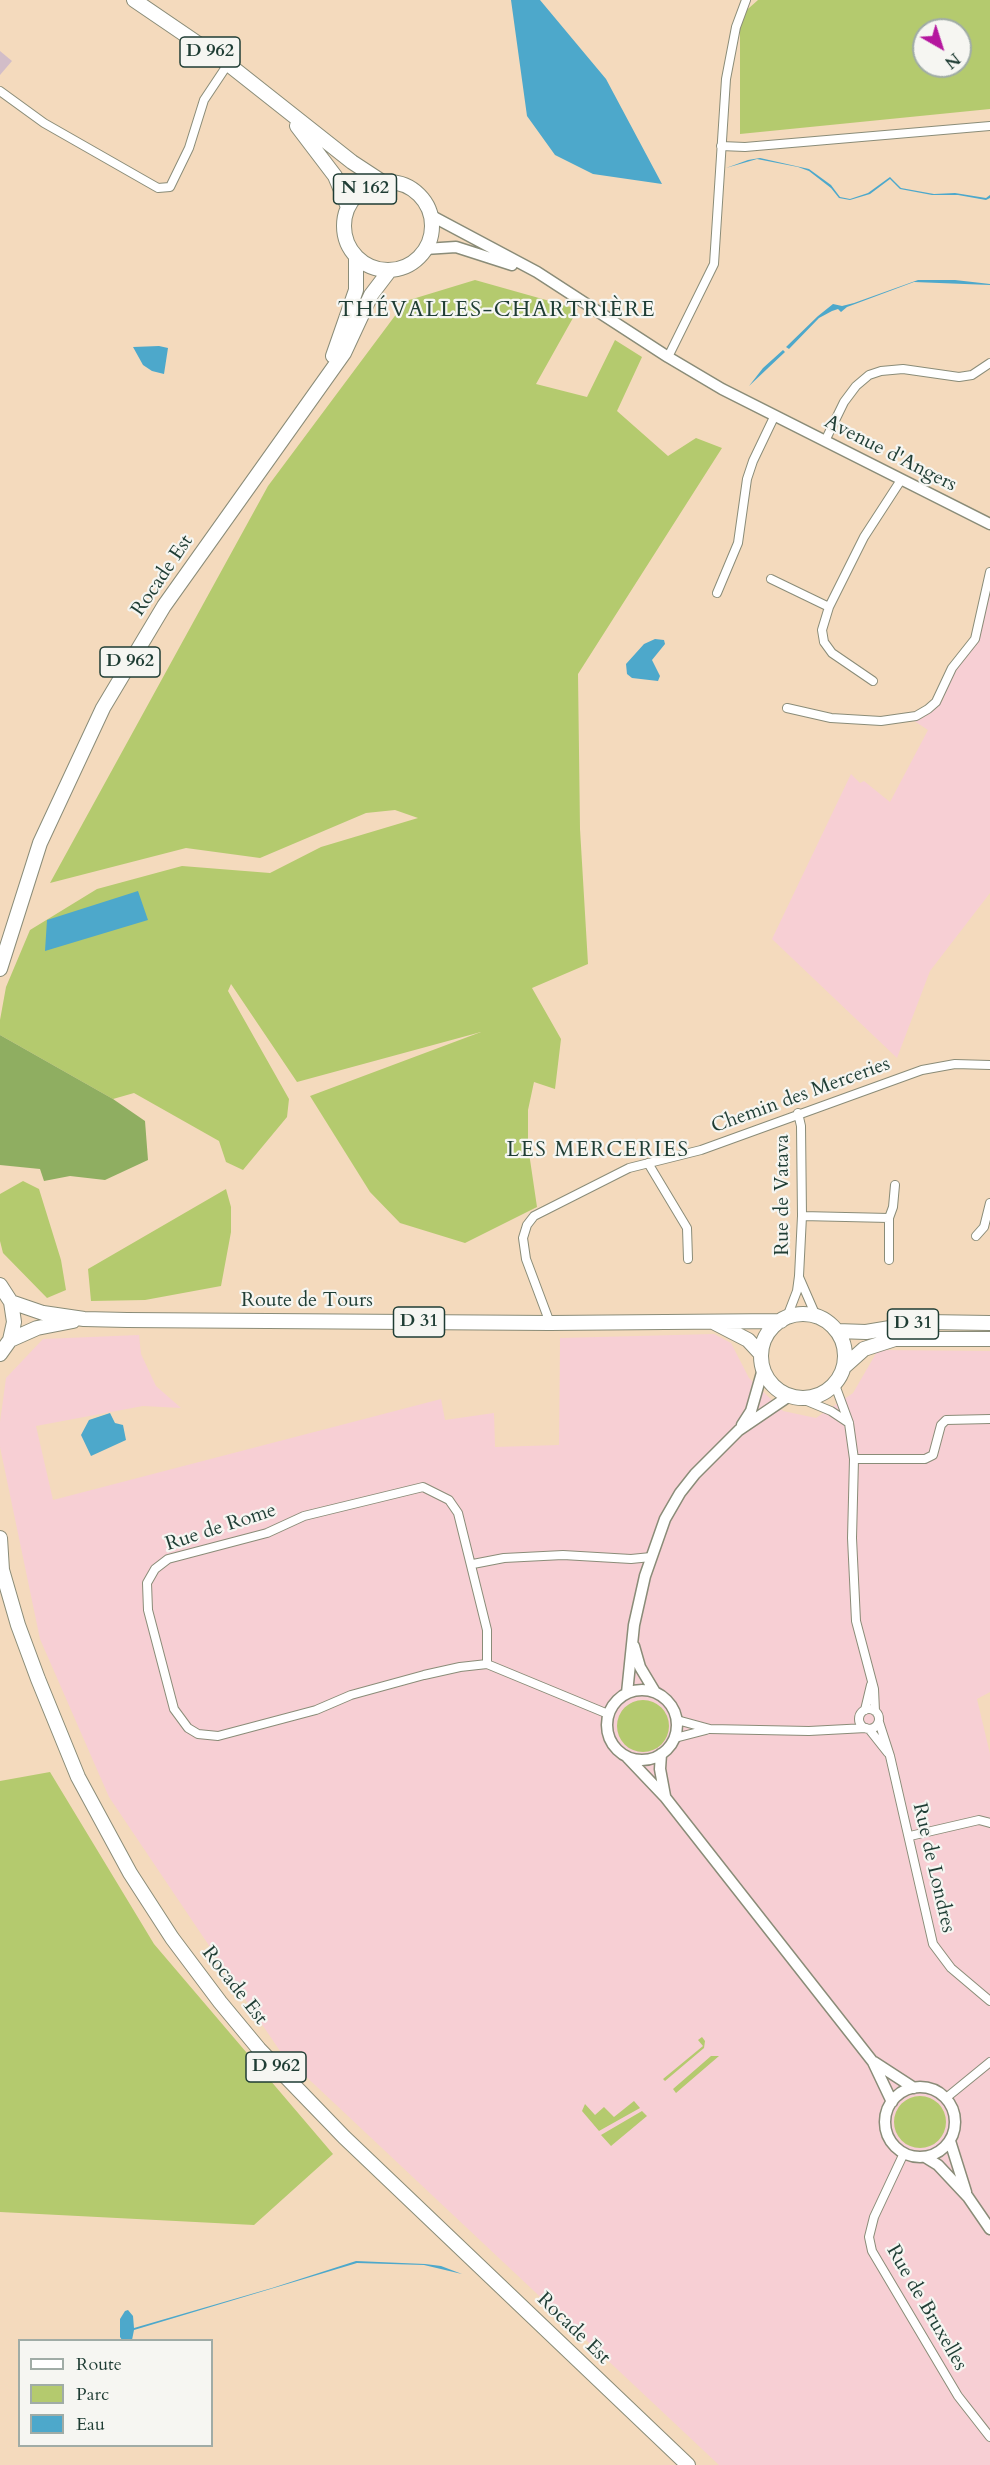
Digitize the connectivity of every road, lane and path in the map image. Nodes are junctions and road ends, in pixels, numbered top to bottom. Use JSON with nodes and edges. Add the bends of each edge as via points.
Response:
{"nodes":[{"id":1,"x":134,"y":0,"type":"edge"},
{"id":2,"x":746,"y":0,"type":"edge"},
{"id":3,"x":228,"y":64,"type":"junction"},
{"id":4,"x":0,"y":91,"type":"edge"},
{"id":5,"x":283,"y":108,"type":"junction"},
{"id":6,"x":990,"y":126,"type":"edge"},
{"id":7,"x":721,"y":146,"type":"junction"},
{"id":8,"x":384,"y":183,"type":"junction"},
{"id":9,"x":348,"y":207,"type":"junction"},
{"id":10,"x":430,"y":216,"type":"junction"},
{"id":11,"x":425,"y":249,"type":"junction"},
{"id":12,"x":356,"y":257,"type":"junction"},
{"id":13,"x":390,"y":270,"type":"junction"},
{"id":14,"x":537,"y":272,"type":"junction"},
{"id":15,"x":668,"y":357,"type":"junction"},
{"id":16,"x":990,"y":363,"type":"edge"},
{"id":17,"x":321,"y":388,"type":"junction"},
{"id":18,"x":775,"y":415,"type":"junction"},
{"id":19,"x":825,"y":441,"type":"junction"},
{"id":20,"x":901,"y":480,"type":"junction"},
{"id":21,"x":990,"y":524,"type":"edge"},
{"id":22,"x":990,"y":572,"type":"edge"},
{"id":23,"x":771,"y":579,"type":"dead end"},
{"id":24,"x":717,"y":593,"type":"dead end"},
{"id":25,"x":829,"y":607,"type":"junction"},
{"id":26,"x":873,"y":681,"type":"dead end"},
{"id":27,"x":787,"y":708,"type":"dead end"},
{"id":28,"x":0,"y":969,"type":"edge"},
{"id":29,"x":990,"y":1065,"type":"edge"},
{"id":30,"x":798,"y":1113,"type":"junction"},
{"id":31,"x":648,"y":1163,"type":"junction"},
{"id":32,"x":895,"y":1185,"type":"dead end"},
{"id":33,"x":990,"y":1203,"type":"edge"},
{"id":34,"x":802,"y":1216,"type":"junction"},
{"id":35,"x":889,"y":1218,"type":"junction"},
{"id":36,"x":976,"y":1236,"type":"dead end"},
{"id":37,"x":688,"y":1259,"type":"dead end"},
{"id":38,"x":889,"y":1260,"type":"dead end"},
{"id":39,"x":799,"y":1276,"type":"junction"},
{"id":40,"x":0,"y":1284,"type":"edge"},
{"id":41,"x":11,"y":1302,"type":"junction"},
{"id":42,"x":816,"y":1316,"type":"junction"},
{"id":43,"x":84,"y":1319,"type":"junction"},
{"id":44,"x":784,"y":1319,"type":"junction"},
{"id":45,"x":711,"y":1321,"type":"junction"},
{"id":46,"x":550,"y":1323,"type":"junction"},
{"id":47,"x":990,"y":1323,"type":"edge"},
{"id":48,"x":837,"y":1331,"type":"junction"},
{"id":49,"x":990,"y":1337,"type":"edge"},
{"id":50,"x":10,"y":1340,"type":"junction"},
{"id":51,"x":0,"y":1354,"type":"edge"},
{"id":52,"x":761,"y":1354,"type":"junction"},
{"id":53,"x":845,"y":1366,"type":"junction"},
{"id":54,"x":763,"y":1370,"type":"junction"},
{"id":55,"x":835,"y":1385,"type":"junction"},
{"id":56,"x":795,"y":1398,"type":"junction"},
{"id":57,"x":990,"y":1419,"type":"edge"},
{"id":58,"x":849,"y":1423,"type":"junction"},
{"id":59,"x":739,"y":1430,"type":"junction"},
{"id":60,"x":854,"y":1459,"type":"junction"},
{"id":61,"x":0,"y":1538,"type":"edge"},
{"id":62,"x":651,"y":1557,"type":"junction"},
{"id":63,"x":473,"y":1564,"type":"junction"},
{"id":64,"x":1,"y":1567,"type":"edge"},
{"id":65,"x":633,"y":1640,"type":"junction"},
{"id":66,"x":487,"y":1664,"type":"junction"},
{"id":67,"x":872,"y":1681,"type":"junction"},
{"id":68,"x":655,"y":1692,"type":"junction"},
{"id":69,"x":627,"y":1693,"type":"junction"},
{"id":70,"x":875,"y":1711,"type":"junction"},
{"id":71,"x":863,"y":1713,"type":"junction"},
{"id":72,"x":608,"y":1714,"type":"junction"},
{"id":73,"x":677,"y":1720,"type":"junction"},
{"id":74,"x":879,"y":1722,"type":"junction"},
{"id":75,"x":710,"y":1729,"type":"junction"},
{"id":76,"x":867,"y":1729,"type":"junction"},
{"id":77,"x":832,"y":1730,"type":"junction"},
{"id":78,"x":675,"y":1738,"type":"junction"},
{"id":79,"x":661,"y":1754,"type":"junction"},
{"id":80,"x":890,"y":1756,"type":"junction"},
{"id":81,"x":627,"y":1757,"type":"junction"},
{"id":82,"x":665,"y":1797,"type":"junction"},
{"id":83,"x":990,"y":1823,"type":"edge"},
{"id":84,"x":910,"y":1836,"type":"junction"},
{"id":85,"x":990,"y":2001,"type":"edge"},
{"id":86,"x":873,"y":2062,"type":"junction"},
{"id":87,"x":989,"y":2062,"type":"edge"},
{"id":88,"x":914,"y":2088,"type":"junction"},
{"id":89,"x":946,"y":2098,"type":"junction"},
{"id":90,"x":892,"y":2102,"type":"junction"},
{"id":91,"x":950,"y":2140,"type":"junction"},
{"id":92,"x":904,"y":2153,"type":"junction"},
{"id":93,"x":925,"y":2157,"type":"junction"},
{"id":94,"x":968,"y":2198,"type":"junction"},
{"id":95,"x":990,"y":2229,"type":"edge"},
{"id":96,"x":990,"y":2437,"type":"edge"},
{"id":97,"x":688,"y":2465,"type":"edge"}],
"edges":[{"from":1,"to":3,"type":"main road","number":"D 962"},
{"from":2,"to":7,"type":"street","via":[[736,27],[726,79]]},
{"from":3,"to":4,"type":"street","via":[[204,100],[189,148],[170,187],[158,188],[44,123]]},
{"from":3,"to":5,"type":"main road","number":"D 962"},
{"from":5,"to":8,"type":"main road","number":"D 962"},
{"from":5,"to":9,"type":"main road","number":"D 962","via":[[335,176]]},
{"from":6,"to":7,"type":"street"},
{"from":7,"to":15,"type":"street","via":[[714,264]]},
{"from":8,"to":9,"type":"main road","number":"N 162","via":[[363,190]]},
{"from":8,"to":10,"type":"main road","number":"N 162","via":[[396,183],[413,191]]},
{"from":9,"to":12,"type":"main road","number":"N 162","via":[[345,238]]},
{"from":10,"to":11,"type":"main road","via":[[431,232]]},
{"from":10,"to":14,"type":"street","name":"Avenue d'Angers"},
{"from":11,"to":13,"type":"main road","via":[[410,264]]},
{"from":11,"to":14,"type":"street","name":"Avenue d'Angers","via":[[456,247]]},
{"from":12,"to":13,"type":"main road","via":[[372,267]]},
{"from":12,"to":17,"type":"main road","name":"Rocade Est","number":"D 962","via":[[356,290]]},
{"from":13,"to":17,"type":"main road","name":"Rocade Est","number":"D 962","via":[[371,295],[344,352]]},
{"from":14,"to":15,"type":"street","name":"Avenue d'Angers"},
{"from":15,"to":18,"type":"street","name":"Avenue d'Angers"},
{"from":16,"to":19,"type":"street","via":[[972,375],[959,377],[903,369],[869,375],[844,402]]},
{"from":17,"to":28,"type":"main road","name":"Rocade Est","number":"D 962","via":[[164,606],[103,708],[40,843]]},
{"from":18,"to":19,"type":"street","name":"Avenue d'Angers"},
{"from":18,"to":24,"type":"street","via":[[747,479],[738,543]]},
{"from":19,"to":20,"type":"street","name":"Avenue d'Angers"},
{"from":20,"to":21,"type":"street","name":"Avenue d'Angers"},
{"from":20,"to":25,"type":"street","via":[[864,537]]},
{"from":22,"to":27,"type":"street","via":[[975,639],[928,709],[916,716],[880,720],[831,718]]},
{"from":23,"to":25,"type":"street"},
{"from":25,"to":26,"type":"street","via":[[822,630],[824,642],[832,653]]},
{"from":29,"to":30,"type":"street","name":"Chemin des Merceries","via":[[922,1070]]},
{"from":30,"to":31,"type":"street","name":"Chemin des Merceries","via":[[701,1150]]},
{"from":30,"to":34,"type":"street","name":"Rue de Vatava"},
{"from":31,"to":37,"type":"street","via":[[687,1228]]},
{"from":31,"to":46,"type":"street","name":"Chemin des Merceries","via":[[629,1168],[534,1216],[527,1225],[523,1238],[526,1259]]},
{"from":32,"to":35,"type":"street"},
{"from":33,"to":36,"type":"street","via":[[984,1227]]},
{"from":34,"to":35,"type":"street"},
{"from":34,"to":39,"type":"street","name":"Rue de Vatava"},
{"from":35,"to":38,"type":"street"},
{"from":39,"to":42,"type":"street","name":"Rue de Vatava"},
{"from":39,"to":44,"type":"street","name":"Rue de Vatava","via":[[797,1291]]},
{"from":40,"to":41,"type":"main road"},
{"from":41,"to":43,"type":"main road","name":"Route de Tours","number":"D 31","via":[[42,1313]]},
{"from":41,"to":50,"type":"main road","via":[[14,1322]]},
{"from":42,"to":44,"type":"main road"},
{"from":42,"to":48,"type":"main road"},
{"from":43,"to":46,"type":"main road","name":"Route de Tours","number":"D 31"},
{"from":43,"to":50,"type":"main road","name":"Route de Tours","number":"D 31","via":[[37,1328]]},
{"from":44,"to":45,"type":"main road","name":"Route de Tours","number":"D 31"},
{"from":44,"to":52,"type":"main road","via":[[766,1336]]},
{"from":45,"to":46,"type":"main road","name":"Route de Tours","number":"D 31"},
{"from":45,"to":52,"type":"main road","name":"Route de Tours","number":"D 31","via":[[748,1340]]},
{"from":47,"to":48,"type":"main road","number":"D 31","via":[[926,1322],[866,1332]]},
{"from":48,"to":53,"type":"main road","via":[[845,1348]]},
{"from":49,"to":53,"type":"main road","via":[[895,1339],[864,1349]]},
{"from":50,"to":51,"type":"main road"},
{"from":52,"to":54,"type":"main road"},
{"from":53,"to":55,"type":"main road"},
{"from":54,"to":56,"type":"main road","via":[[778,1390]]},
{"from":54,"to":59,"type":"street","via":[[751,1411]]},
{"from":55,"to":56,"type":"main road","via":[[814,1398]]},
{"from":55,"to":58,"type":"street"},
{"from":56,"to":58,"type":"street","via":[[831,1411]]},
{"from":56,"to":59,"type":"street"},
{"from":57,"to":60,"type":"street","via":[[946,1420],[933,1455],[925,1459]]},
{"from":58,"to":60,"type":"street"},
{"from":59,"to":62,"type":"street","via":[[680,1493]]},
{"from":60,"to":67,"type":"street","via":[[856,1621]]},
{"from":61,"to":64,"type":"main road","name":"Rocade Est","number":"D 962"},
{"from":62,"to":63,"type":"street","via":[[527,1557]]},
{"from":62,"to":65,"type":"street"},
{"from":63,"to":66,"type":"street","name":"Rue de Rome","via":[[487,1630]]},
{"from":63,"to":66,"type":"street","name":"Rue de Rome","via":[[458,1513],[448,1500],[423,1487],[303,1516],[267,1533],[168,1559],[155,1569],[147,1583],[148,1610],[174,1710],[188,1728],[207,1736],[267,1724],[424,1675]]},
{"from":64,"to":97,"type":"main road","name":"Rocade Est","number":"D 962","via":[[18,1625],[78,1777],[130,1873],[220,2002],[344,2138]]},
{"from":65,"to":68,"type":"street","via":[[640,1667]]},
{"from":65,"to":69,"type":"street"},
{"from":66,"to":72,"type":"street","name":"Rue de Rome"},
{"from":67,"to":70,"type":"street"},
{"from":67,"to":71,"type":"street"},
{"from":68,"to":69,"type":"street"},
{"from":68,"to":73,"type":"street","via":[[670,1703]]},
{"from":69,"to":72,"type":"street"},
{"from":70,"to":71,"type":"street"},
{"from":70,"to":74,"type":"street"},
{"from":71,"to":76,"type":"street","via":[[861,1724]]},
{"from":71,"to":77,"type":"street"},
{"from":72,"to":81,"type":"street","via":[[608,1736]]},
{"from":73,"to":75,"type":"street"},
{"from":73,"to":78,"type":"street"},
{"from":74,"to":76,"type":"street"},
{"from":74,"to":80,"type":"street","name":"Rue de Londres"},
{"from":75,"to":77,"type":"street"},
{"from":75,"to":78,"type":"street"},
{"from":76,"to":77,"type":"street"},
{"from":76,"to":80,"type":"street","name":"Rue de Londres"},
{"from":78,"to":79,"type":"street"},
{"from":79,"to":81,"type":"street","via":[[639,1760]]},
{"from":79,"to":82,"type":"street"},
{"from":80,"to":84,"type":"street","name":"Rue de Londres"},
{"from":81,"to":82,"type":"street"},
{"from":82,"to":86,"type":"street"},
{"from":83,"to":84,"type":"street","via":[[980,1820]]},
{"from":84,"to":85,"type":"street","name":"Rue de Londres","via":[[933,1944],[951,1968]]},
{"from":86,"to":88,"type":"street"},
{"from":86,"to":90,"type":"street"},
{"from":87,"to":89,"type":"street"},
{"from":88,"to":89,"type":"street","via":[[931,2089]]},
{"from":88,"to":90,"type":"street"},
{"from":89,"to":91,"type":"street","via":[[955,2119]]},
{"from":90,"to":92,"type":"street","via":[[886,2129]]},
{"from":91,"to":93,"type":"street"},
{"from":91,"to":94,"type":"street"},
{"from":92,"to":93,"type":"street"},
{"from":92,"to":96,"type":"street","name":"Rue de Bruxelles","via":[[874,2217],[869,2237],[873,2251],[958,2396]]},
{"from":93,"to":94,"type":"street","via":[[938,2165]]},
{"from":94,"to":95,"type":"street"}]}
